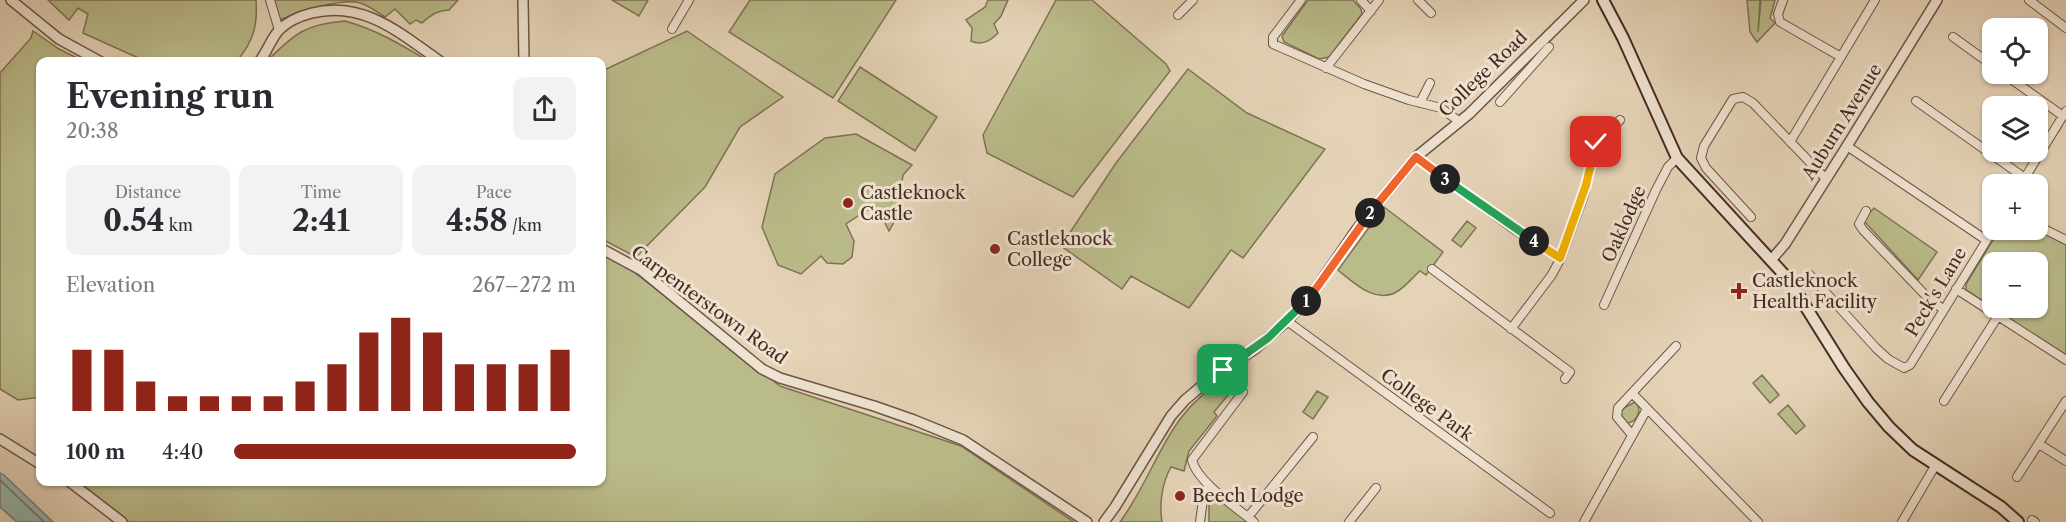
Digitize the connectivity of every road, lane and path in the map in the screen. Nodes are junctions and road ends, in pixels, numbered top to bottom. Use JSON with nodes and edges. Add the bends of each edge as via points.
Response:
{"nodes":[{"id":1,"x":11,"y":0,"type":"edge"},
{"id":2,"x":270,"y":0,"type":"edge"},
{"id":3,"x":523,"y":0,"type":"edge"},
{"id":4,"x":689,"y":0,"type":"edge"},
{"id":5,"x":1193,"y":0,"type":"edge"},
{"id":6,"x":1301,"y":0,"type":"edge"},
{"id":7,"x":1361,"y":0,"type":"edge"},
{"id":8,"x":1379,"y":0,"type":"edge"},
{"id":9,"x":1418,"y":0,"type":"edge"},
{"id":10,"x":1584,"y":0,"type":"edge"},
{"id":11,"x":1603,"y":0,"type":"edge"},
{"id":12,"x":1783,"y":0,"type":"edge"},
{"id":13,"x":1875,"y":0,"type":"edge"},
{"id":14,"x":1937,"y":0,"type":"edge"},
{"id":15,"x":2029,"y":0,"type":"edge"},
{"id":16,"x":1371,"y":11,"type":"junction"},
{"id":17,"x":1431,"y":13,"type":"dead end"},
{"id":18,"x":1178,"y":15,"type":"dead end"},
{"id":19,"x":2066,"y":28,"type":"edge"},
{"id":20,"x":672,"y":29,"type":"dead end"},
{"id":21,"x":279,"y":30,"type":"junction"},
{"id":22,"x":1953,"y":37,"type":"dead end"},
{"id":23,"x":1550,"y":47,"type":"dead end"},
{"id":24,"x":92,"y":57,"type":"edge"},
{"id":25,"x":262,"y":57,"type":"edge"},
{"id":26,"x":434,"y":57,"type":"edge"},
{"id":27,"x":524,"y":57,"type":"edge"},
{"id":28,"x":1842,"y":57,"type":"junction"},
{"id":29,"x":1982,"y":58,"type":"edge"},
{"id":30,"x":1523,"y":59,"type":"junction"},
{"id":31,"x":1531,"y":66,"type":"junction"},
{"id":32,"x":1326,"y":68,"type":"junction"},
{"id":33,"x":1430,"y":83,"type":"dead end"},
{"id":34,"x":2019,"y":84,"type":"edge"},
{"id":35,"x":1916,"y":101,"type":"dead end"},
{"id":36,"x":1500,"y":102,"type":"dead end"},
{"id":37,"x":1420,"y":103,"type":"junction"},
{"id":38,"x":2064,"y":114,"type":"edge"},
{"id":39,"x":1620,"y":120,"type":"dead end"},
{"id":40,"x":1460,"y":122,"type":"junction"},
{"id":41,"x":1790,"y":142,"type":"junction"},
{"id":42,"x":1847,"y":146,"type":"junction"},
{"id":43,"x":1416,"y":157,"type":"junction"},
{"id":44,"x":1677,"y":158,"type":"junction"},
{"id":45,"x":2014,"y":174,"type":"edge"},
{"id":46,"x":2027,"y":174,"type":"edge"},
{"id":47,"x":1826,"y":179,"type":"junction"},
{"id":48,"x":1866,"y":211,"type":"dead end"},
{"id":49,"x":1751,"y":217,"type":"dead end"},
{"id":50,"x":2048,"y":231,"type":"edge"},
{"id":51,"x":1982,"y":237,"type":"edge"},
{"id":52,"x":1986,"y":240,"type":"edge"},
{"id":53,"x":2066,"y":240,"type":"edge"},
{"id":54,"x":606,"y":251,"type":"edge"},
{"id":55,"x":1560,"y":258,"type":"junction"},
{"id":56,"x":1772,"y":259,"type":"junction"},
{"id":57,"x":1432,"y":269,"type":"dead end"},
{"id":58,"x":1809,"y":274,"type":"dead end"},
{"id":59,"x":1956,"y":289,"type":"junction"},
{"id":60,"x":1604,"y":305,"type":"dead end"},
{"id":61,"x":1982,"y":306,"type":"edge"},
{"id":62,"x":1943,"y":309,"type":"junction"},
{"id":63,"x":1997,"y":318,"type":"edge"},
{"id":64,"x":2001,"y":318,"type":"edge"},
{"id":65,"x":1287,"y":321,"type":"junction"},
{"id":66,"x":1511,"y":329,"type":"junction"},
{"id":67,"x":1676,"y":346,"type":"dead end"},
{"id":68,"x":2066,"y":360,"type":"edge"},
{"id":69,"x":1565,"y":380,"type":"dead end"},
{"id":70,"x":1243,"y":392,"type":"dead end"},
{"id":71,"x":1632,"y":393,"type":"junction"},
{"id":72,"x":1944,"y":401,"type":"dead end"},
{"id":73,"x":2066,"y":401,"type":"edge"},
{"id":74,"x":1647,"y":409,"type":"junction"},
{"id":75,"x":1632,"y":435,"type":"junction"},
{"id":76,"x":1312,"y":437,"type":"dead end"},
{"id":77,"x":0,"y":439,"type":"edge"},
{"id":78,"x":2039,"y":444,"type":"junction"},
{"id":79,"x":2066,"y":461,"type":"edge"},
{"id":80,"x":36,"y":462,"type":"edge"},
{"id":81,"x":1935,"y":466,"type":"junction"},
{"id":82,"x":2017,"y":477,"type":"dead end"},
{"id":83,"x":75,"y":486,"type":"edge"},
{"id":84,"x":1209,"y":486,"type":"junction"},
{"id":85,"x":1376,"y":488,"type":"dead end"},
{"id":86,"x":1550,"y":513,"type":"dead end"},
{"id":87,"x":1251,"y":520,"type":"edge"},
{"id":88,"x":122,"y":522,"type":"edge"},
{"id":89,"x":1087,"y":522,"type":"edge"},
{"id":90,"x":1104,"y":522,"type":"edge"},
{"id":91,"x":1200,"y":522,"type":"edge"},
{"id":92,"x":1349,"y":522,"type":"edge"},
{"id":93,"x":1584,"y":522,"type":"edge"},
{"id":94,"x":1758,"y":522,"type":"edge"},
{"id":95,"x":1902,"y":522,"type":"edge"},
{"id":96,"x":2018,"y":522,"type":"edge"}],
"edges":[{"from":1,"to":24,"type":"street","via":[[59,39]]},
{"from":2,"to":21,"type":"street"},
{"from":3,"to":27,"type":"street"},
{"from":4,"to":20,"type":"street"},
{"from":5,"to":18,"type":"street"},
{"from":6,"to":32,"type":"street","via":[[1273,44]]},
{"from":7,"to":16,"type":"street"},
{"from":8,"to":16,"type":"street"},
{"from":9,"to":17,"type":"street"},
{"from":10,"to":30,"type":"street","name":"College Road"},
{"from":11,"to":44,"type":"main road"},
{"from":12,"to":28,"type":"street","via":[[1778,14],[1780,22]]},
{"from":13,"to":28,"type":"street"},
{"from":14,"to":42,"type":"street","name":"Auburn Avenue"},
{"from":15,"to":19,"type":"street"},
{"from":16,"to":32,"type":"street"},
{"from":21,"to":25,"type":"street"},
{"from":21,"to":26,"type":"street","via":[[296,18],[315,12],[354,10],[373,15]]},
{"from":22,"to":29,"type":"street"},
{"from":23,"to":31,"type":"street"},
{"from":28,"to":41,"type":"street"},
{"from":30,"to":31,"type":"street"},
{"from":30,"to":40,"type":"street","name":"College Road"},
{"from":31,"to":36,"type":"street"},
{"from":32,"to":37,"type":"street"},
{"from":33,"to":37,"type":"street"},
{"from":34,"to":38,"type":"street"},
{"from":35,"to":45,"type":"street"},
{"from":37,"to":40,"type":"street","via":[[1441,108]]},
{"from":38,"to":46,"type":"street"},
{"from":39,"to":55,"type":"street","via":[[1596,142],[1584,195]]},
{"from":40,"to":43,"type":"street","name":"College Road"},
{"from":41,"to":47,"type":"street"},
{"from":41,"to":49,"type":"street","via":[[1743,97],[1730,102],[1704,146],[1701,158],[1706,168]]},
{"from":42,"to":47,"type":"street","name":"Auburn Avenue"},
{"from":42,"to":51,"type":"street"},
{"from":43,"to":55,"type":"street"},
{"from":43,"to":65,"type":"street","name":"College Road"},
{"from":44,"to":56,"type":"main road"},
{"from":44,"to":60,"type":"street","name":"Oaklodge","via":[[1656,189]]},
{"from":47,"to":56,"type":"street","name":"Auburn Avenue"},
{"from":48,"to":62,"type":"street","via":[[1859,224],[1863,230]]},
{"from":50,"to":53,"type":"street"},
{"from":52,"to":59,"type":"street","name":"Peck's Lane"},
{"from":54,"to":89,"type":"street","name":"Carpenterstown Road","via":[[641,270],[762,369],[963,440]]},
{"from":55,"to":66,"type":"street"},
{"from":56,"to":81,"type":"main road","via":[[1801,297],[1862,394],[1889,427]]},
{"from":57,"to":66,"type":"street"},
{"from":58,"to":62,"type":"street","name":"Peck's Lane","via":[[1876,348],[1904,368],[1910,365]]},
{"from":59,"to":61,"type":"street"},
{"from":59,"to":62,"type":"street","name":"Peck's Lane"},
{"from":63,"to":72,"type":"street"},
{"from":64,"to":68,"type":"street"},
{"from":65,"to":86,"type":"street","name":"College Park"},
{"from":65,"to":90,"type":"street","name":"College Road","via":[[1185,400]]},
{"from":66,"to":69,"type":"street","via":[[1570,372]]},
{"from":67,"to":71,"type":"street"},
{"from":70,"to":84,"type":"street","via":[[1192,460]]},
{"from":71,"to":74,"type":"street"},
{"from":71,"to":75,"type":"street","via":[[1618,408],[1617,417]]},
{"from":73,"to":78,"type":"street"},
{"from":74,"to":75,"type":"street"},
{"from":74,"to":94,"type":"street"},
{"from":75,"to":93,"type":"street"},
{"from":76,"to":87,"type":"street"},
{"from":77,"to":80,"type":"street"},
{"from":78,"to":79,"type":"street"},
{"from":78,"to":82,"type":"street"},
{"from":81,"to":95,"type":"street"},
{"from":81,"to":96,"type":"main road"},
{"from":83,"to":88,"type":"street"},
{"from":84,"to":87,"type":"street"},
{"from":84,"to":91,"type":"street","via":[[1204,492]]},
{"from":85,"to":92,"type":"street"}]}
